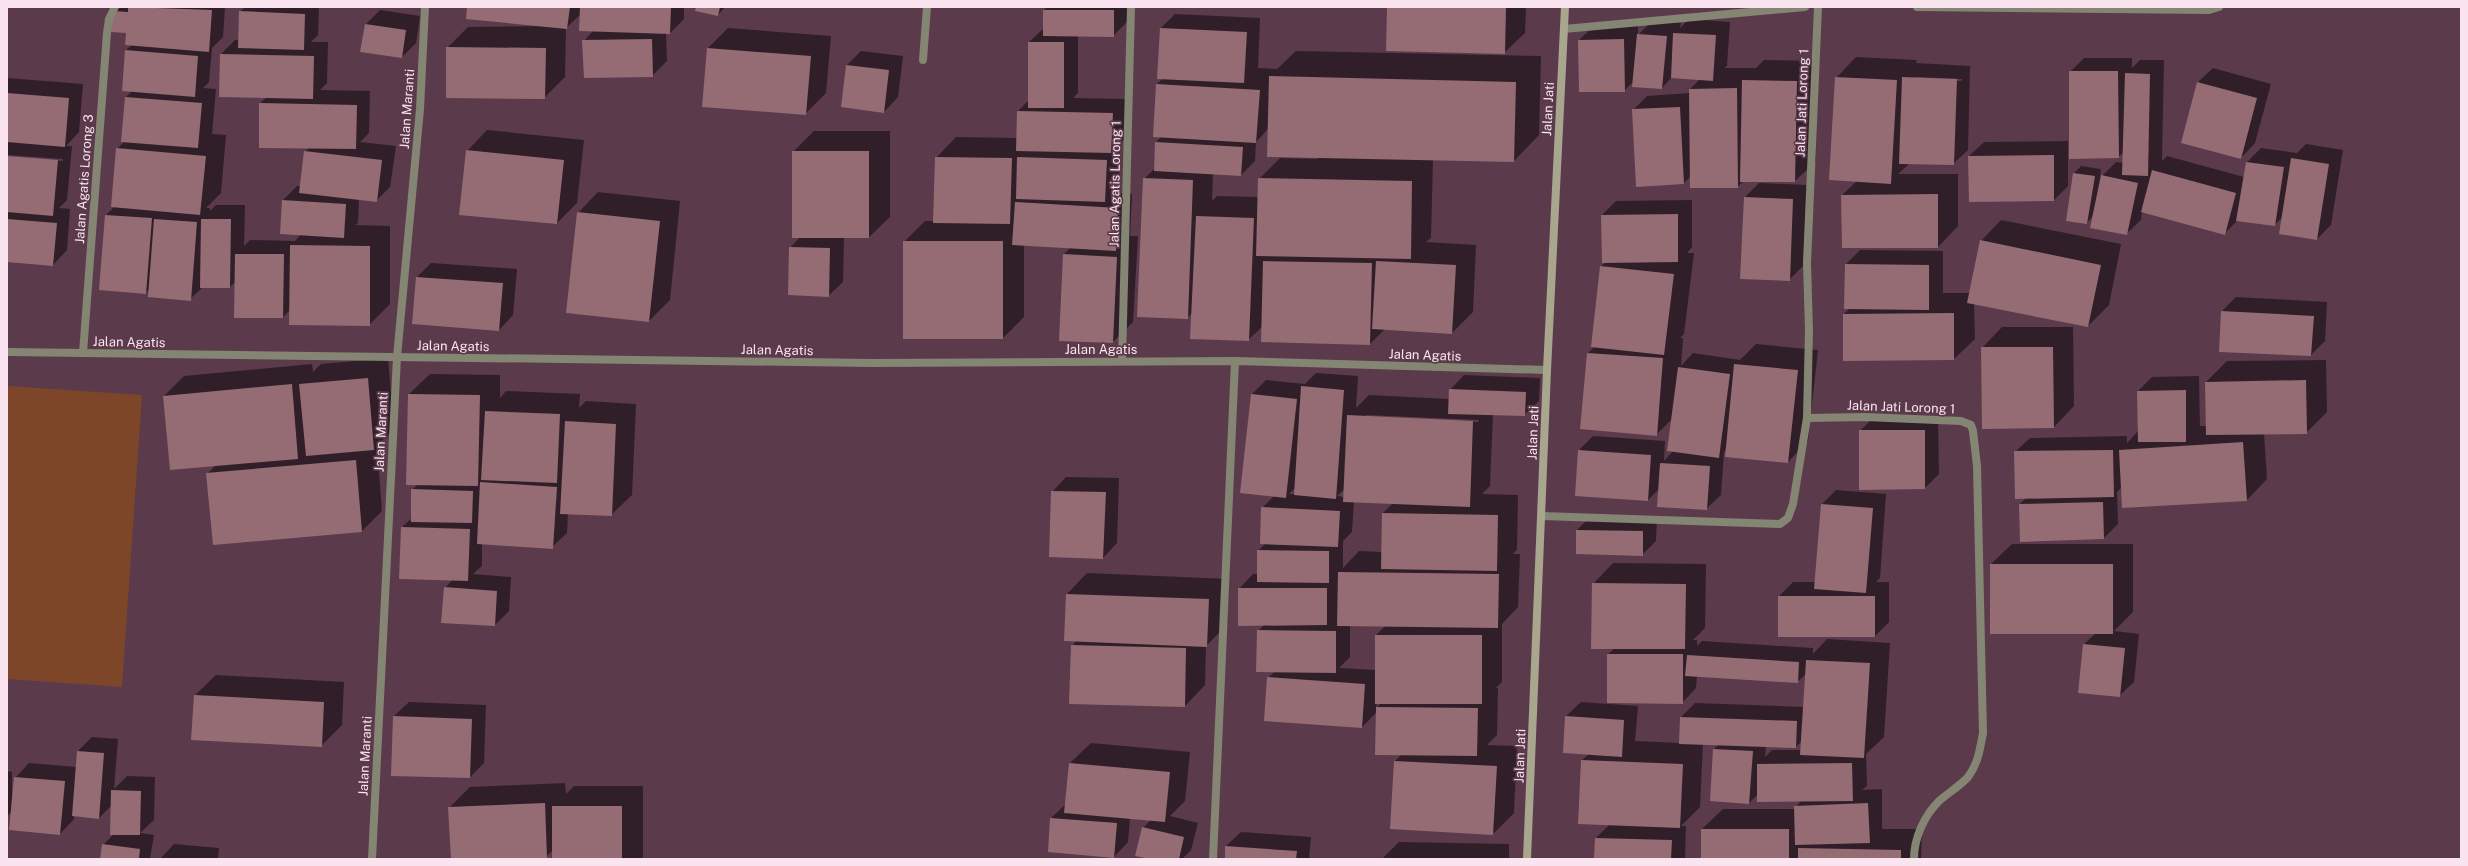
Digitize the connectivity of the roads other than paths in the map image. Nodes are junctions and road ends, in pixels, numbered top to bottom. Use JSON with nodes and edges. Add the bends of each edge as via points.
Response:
{"nodes":[{"id":1,"x":115,"y":7,"type":"edge"},
{"id":2,"x":425,"y":7,"type":"edge"},
{"id":3,"x":926,"y":7,"type":"edge"},
{"id":4,"x":1131,"y":7,"type":"edge"},
{"id":5,"x":1565,"y":7,"type":"edge"},
{"id":6,"x":1805,"y":7,"type":"edge"},
{"id":7,"x":1818,"y":7,"type":"edge"},
{"id":8,"x":1917,"y":7,"type":"edge"},
{"id":9,"x":2219,"y":7,"type":"edge"},
{"id":10,"x":2067,"y":8,"type":"edge"},
{"id":11,"x":1564,"y":29,"type":"junction"},
{"id":12,"x":923,"y":60,"type":"dead end"},
{"id":13,"x":7,"y":352,"type":"edge"},
{"id":14,"x":83,"y":353,"type":"junction"},
{"id":15,"x":397,"y":357,"type":"junction"},
{"id":16,"x":1122,"y":361,"type":"junction"},
{"id":17,"x":1235,"y":361,"type":"junction"},
{"id":18,"x":1547,"y":370,"type":"junction"},
{"id":19,"x":1807,"y":418,"type":"junction"},
{"id":20,"x":1542,"y":516,"type":"junction"},
{"id":21,"x":372,"y":859,"type":"edge"},
{"id":22,"x":1213,"y":859,"type":"edge"},
{"id":23,"x":1527,"y":859,"type":"edge"},
{"id":24,"x":1914,"y":859,"type":"edge"}],
"edges":[{"from":1,"to":14,"type":"street","name":"Jalan Agatis Lorong 3","via":[[109,19],[107,33]]},
{"from":2,"to":15,"type":"street","name":"Jalan Maranti","via":[[420,109]]},
{"from":3,"to":12,"type":"street"},
{"from":4,"to":16,"type":"street","name":"Jalan Agatis Lorong 1"},
{"from":5,"to":11,"type":"street","name":"Jalan Jati"},
{"from":6,"to":11,"type":"street"},
{"from":7,"to":19,"type":"street","name":"Jalan Jati Lorong 1","via":[[1807,264]]},
{"from":8,"to":10,"type":"street"},
{"from":9,"to":10,"type":"street","via":[[2209,10]]},
{"from":11,"to":18,"type":"street","name":"Jalan Jati"},
{"from":13,"to":14,"type":"street","name":"Jalan Agatis"},
{"from":14,"to":15,"type":"street","name":"Jalan Agatis"},
{"from":15,"to":16,"type":"street","name":"Jalan Agatis","via":[[872,363]]},
{"from":15,"to":21,"type":"street","name":"Jalan Maranti"},
{"from":16,"to":17,"type":"street","name":"Jalan Agatis"},
{"from":17,"to":18,"type":"street","name":"Jalan Agatis"},
{"from":17,"to":22,"type":"street"},
{"from":18,"to":20,"type":"street","name":"Jalan Jati"},
{"from":19,"to":20,"type":"street","via":[[1793,504],[1788,518],[1780,524]]},
{"from":19,"to":24,"type":"street","name":"Jalan Jati Lorong 1","via":[[1865,417],[1961,421],[1971,425],[1973,432],[1983,733],[1978,760],[1967,777],[1938,802],[1921,824]]},
{"from":20,"to":23,"type":"street","name":"Jalan Jati"}]}
